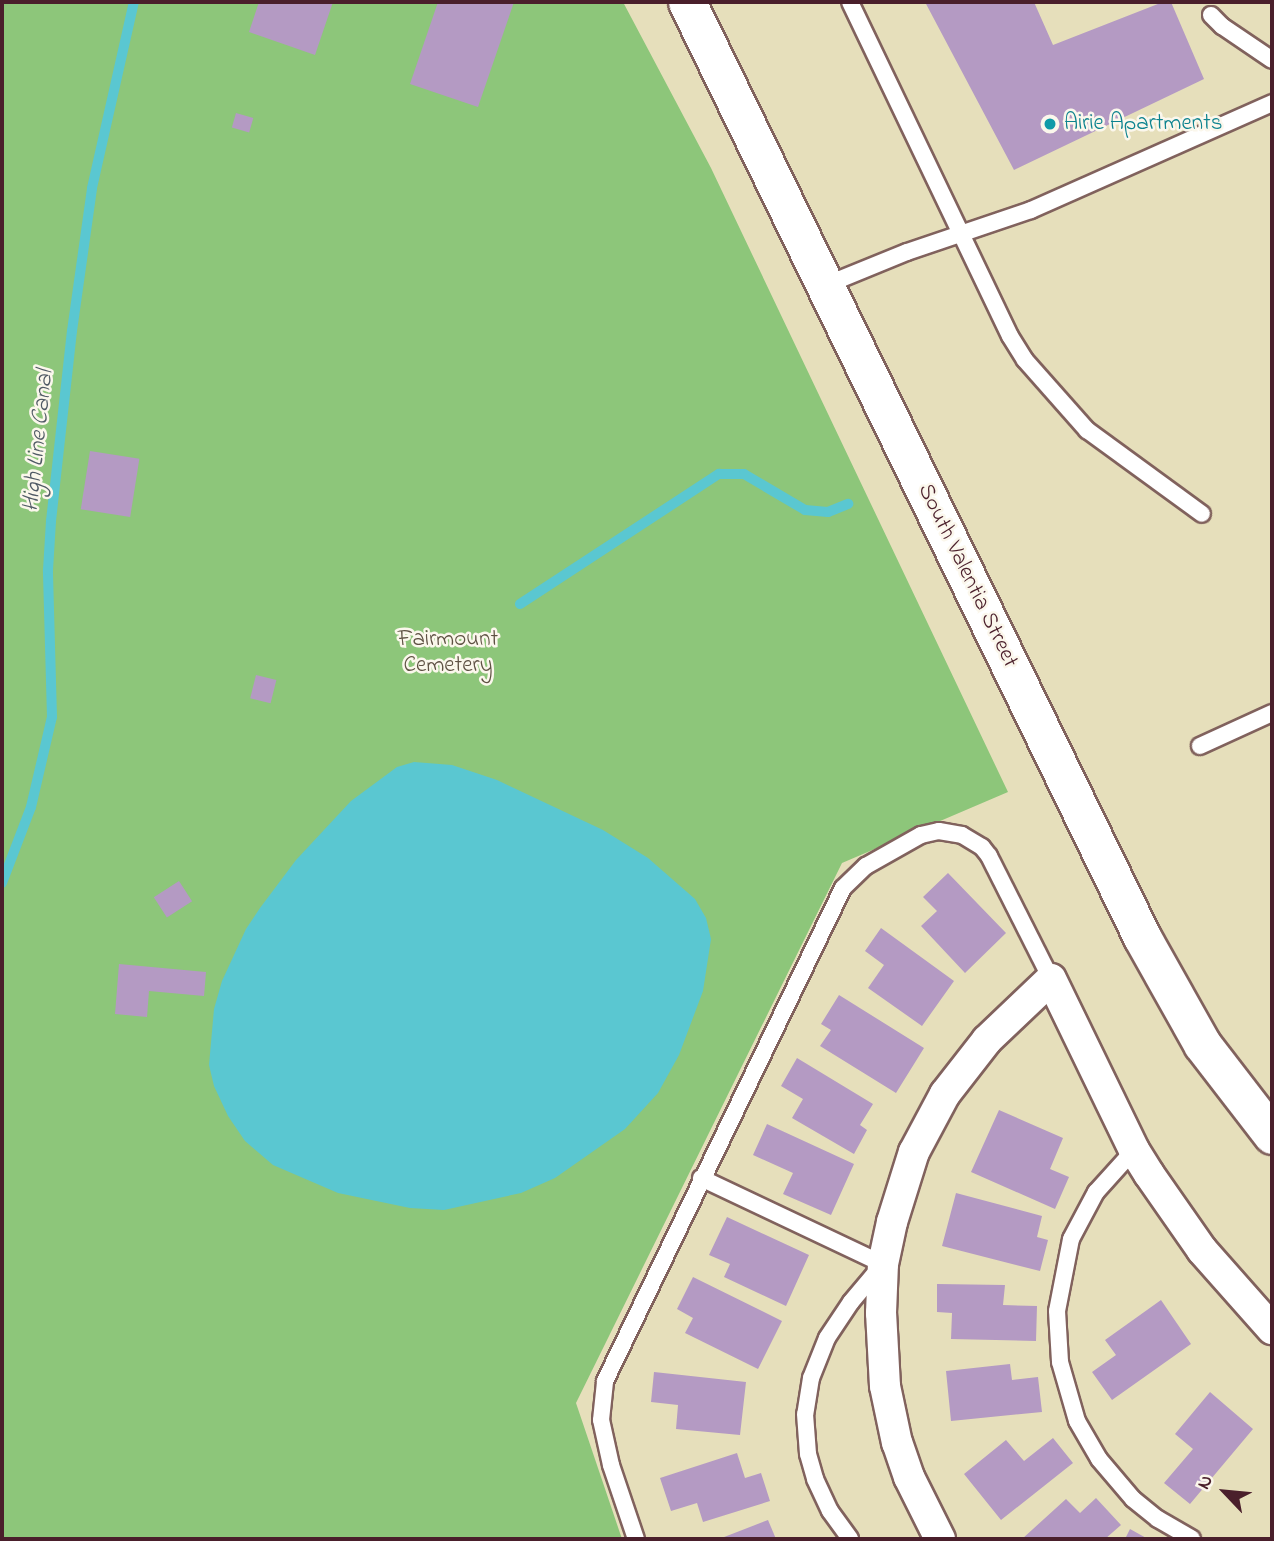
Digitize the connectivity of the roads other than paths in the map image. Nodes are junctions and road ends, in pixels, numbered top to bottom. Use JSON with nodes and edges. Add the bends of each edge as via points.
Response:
{"nodes":[{"id":1,"x":687,"y":2,"type":"edge"},
{"id":2,"x":850,"y":2,"type":"edge"},
{"id":3,"x":1211,"y":15,"type":"dead end"},
{"id":4,"x":1272,"y":60,"type":"edge"},
{"id":5,"x":1272,"y":103,"type":"edge"},
{"id":6,"x":963,"y":233,"type":"junction"},
{"id":7,"x":826,"y":285,"type":"junction"},
{"id":8,"x":1202,"y":514,"type":"dead end"},
{"id":9,"x":1272,"y":713,"type":"edge"},
{"id":10,"x":1200,"y":746,"type":"dead end"},
{"id":11,"x":1052,"y":979,"type":"junction"},
{"id":12,"x":1272,"y":1135,"type":"edge"},
{"id":13,"x":1135,"y":1150,"type":"junction"},
{"id":14,"x":701,"y":1178,"type":"junction"},
{"id":15,"x":883,"y":1264,"type":"junction"},
{"id":16,"x":1272,"y":1329,"type":"edge"},
{"id":17,"x":636,"y":1539,"type":"edge"},
{"id":18,"x":850,"y":1539,"type":"edge"},
{"id":19,"x":940,"y":1539,"type":"edge"},
{"id":20,"x":1192,"y":1539,"type":"edge"}],
"edges":[{"from":1,"to":7,"type":"street","name":"South Valentia Street"},
{"from":2,"to":6,"type":"lane"},
{"from":3,"to":4,"type":"lane"},
{"from":5,"to":6,"type":"lane","via":[[1031,210]]},
{"from":6,"to":7,"type":"lane"},
{"from":6,"to":8,"type":"lane","via":[[1010,336],[1063,407],[1105,445]]},
{"from":7,"to":12,"type":"street","name":"South Valentia Street","via":[[1142,937],[1202,1044]]},
{"from":9,"to":10,"type":"lane"},
{"from":11,"to":13,"type":"street"},
{"from":11,"to":14,"type":"lane","via":[[989,856],[977,843],[953,832],[934,831],[873,861],[839,894]]},
{"from":11,"to":15,"type":"street","via":[[987,1040],[944,1094],[902,1186]]},
{"from":13,"to":16,"type":"street","via":[[1181,1223]]},
{"from":13,"to":20,"type":"lane","via":[[1096,1192],[1071,1238],[1056,1311],[1060,1362],[1077,1421],[1099,1459],[1133,1499]]},
{"from":14,"to":15,"type":"lane"},
{"from":14,"to":17,"type":"lane","via":[[613,1359],[601,1398],[611,1465]]},
{"from":15,"to":18,"type":"lane","via":[[827,1338],[806,1404],[808,1454],[815,1479]]},
{"from":15,"to":19,"type":"street","via":[[882,1355],[892,1419],[909,1477]]}]}
